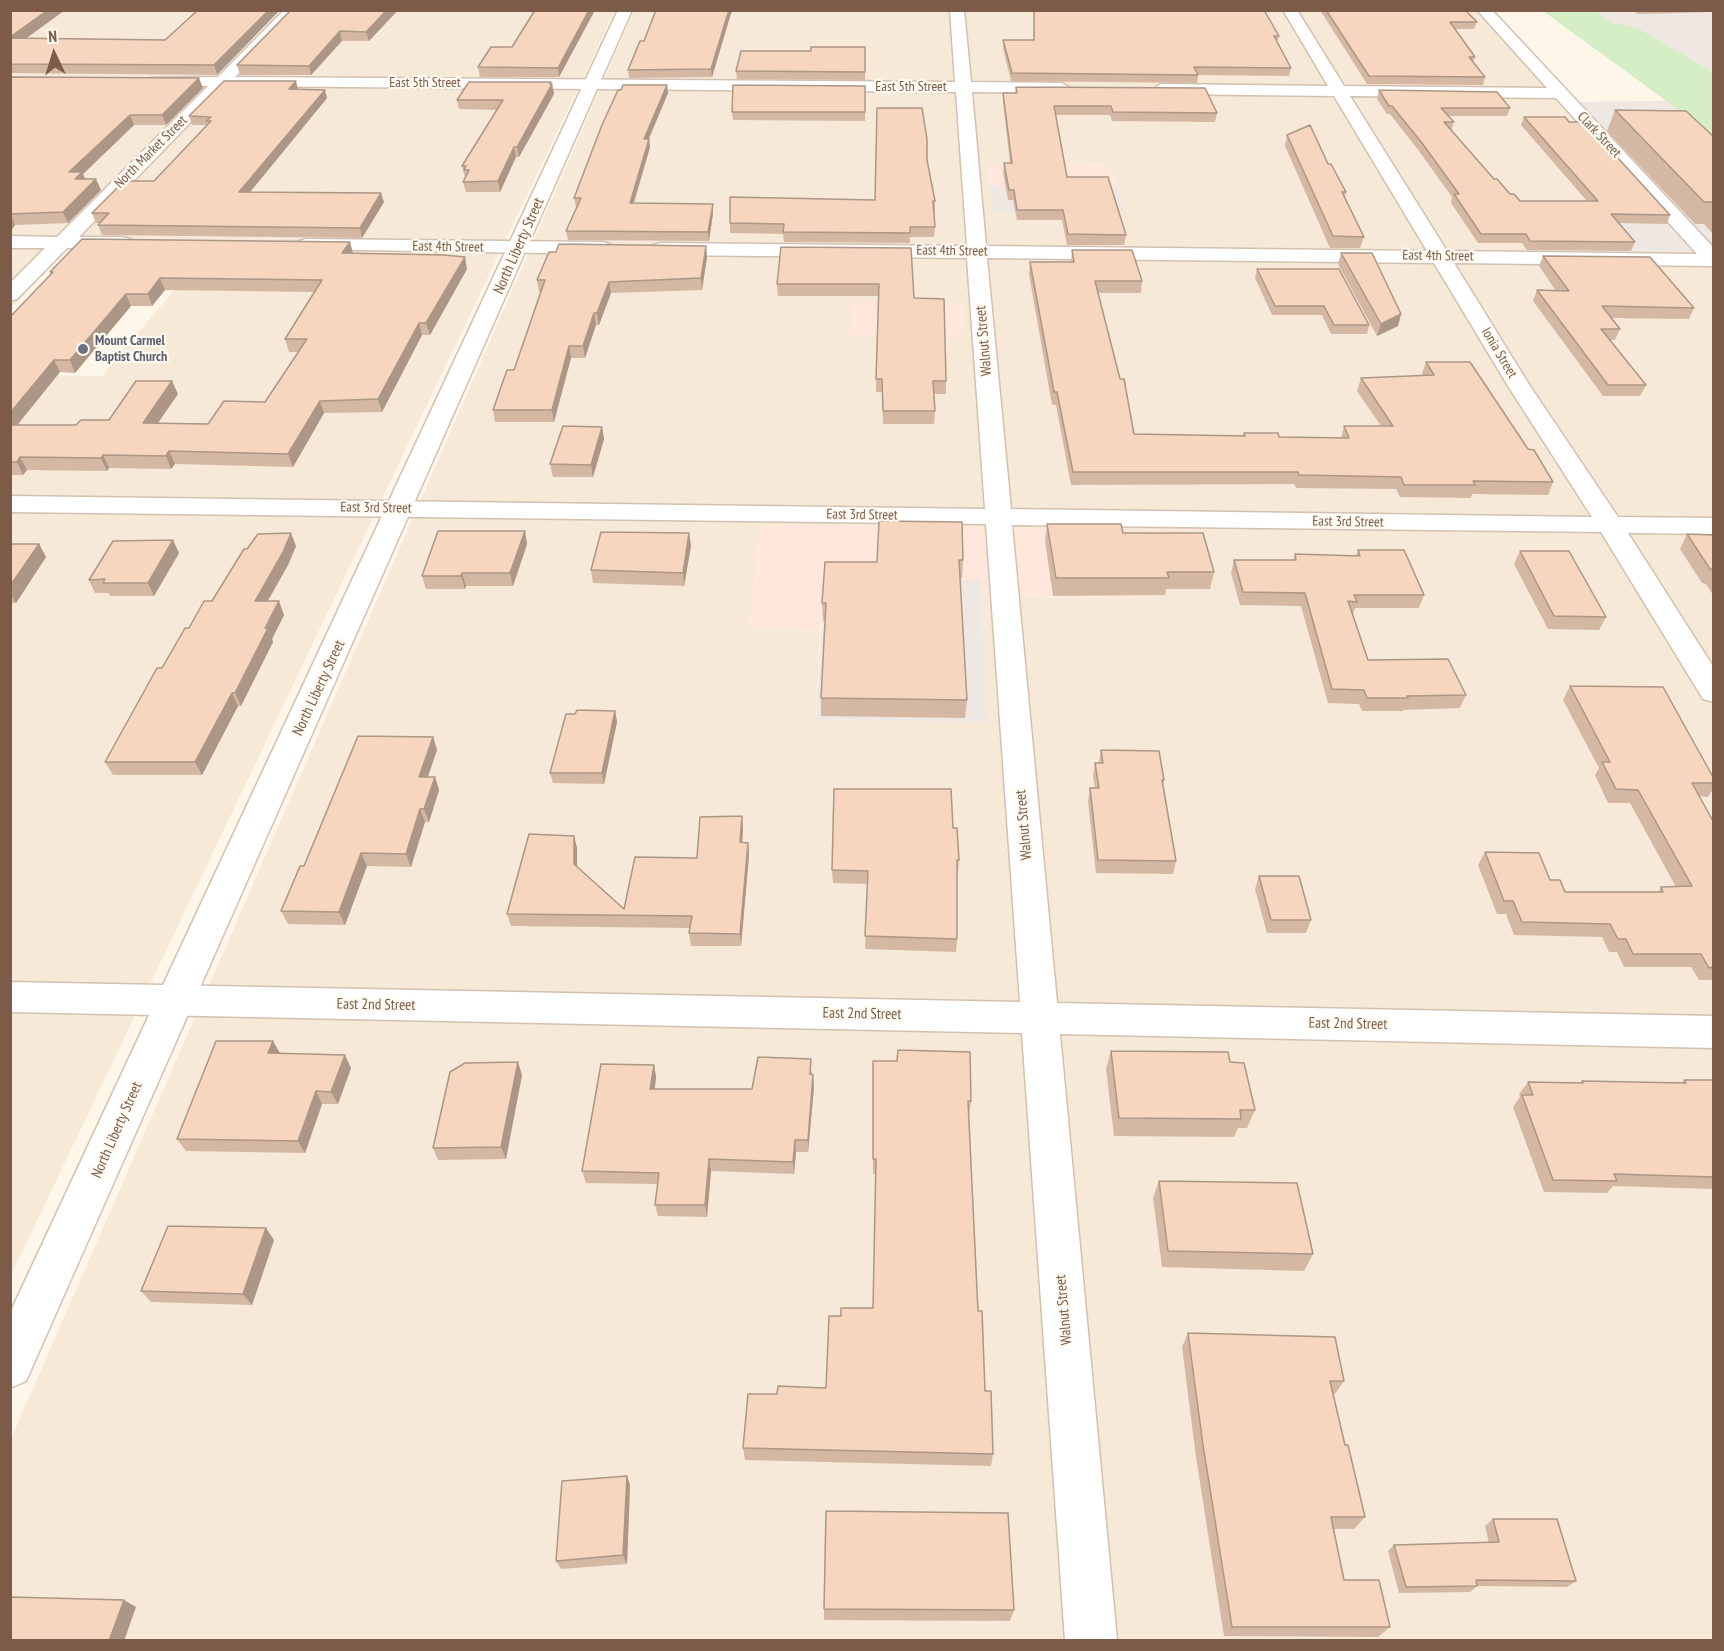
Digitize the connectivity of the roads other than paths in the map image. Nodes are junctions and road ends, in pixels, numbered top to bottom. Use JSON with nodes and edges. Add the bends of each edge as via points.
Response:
{"nodes":[{"id":1,"x":293,"y":10,"type":"edge"},
{"id":2,"x":625,"y":10,"type":"edge"},
{"id":3,"x":957,"y":10,"type":"edge"},
{"id":4,"x":1290,"y":10,"type":"edge"},
{"id":5,"x":1484,"y":10,"type":"edge"},
{"id":6,"x":145,"y":81,"type":"edge"},
{"id":7,"x":222,"y":82,"type":"junction"},
{"id":8,"x":591,"y":85,"type":"junction"},
{"id":9,"x":963,"y":87,"type":"junction"},
{"id":10,"x":1084,"y":89,"type":"edge"},
{"id":11,"x":1143,"y":89,"type":"edge"},
{"id":12,"x":1340,"y":91,"type":"junction"},
{"id":13,"x":1560,"y":93,"type":"junction"},
{"id":14,"x":10,"y":242,"type":"edge"},
{"id":15,"x":63,"y":242,"type":"junction"},
{"id":16,"x":147,"y":243,"type":"edge"},
{"id":17,"x":286,"y":245,"type":"edge"},
{"id":18,"x":518,"y":248,"type":"junction"},
{"id":19,"x":624,"y":249,"type":"edge"},
{"id":20,"x":646,"y":249,"type":"edge"},
{"id":21,"x":977,"y":251,"type":"junction"},
{"id":22,"x":1442,"y":256,"type":"junction"},
{"id":23,"x":1713,"y":260,"type":"edge"},
{"id":24,"x":10,"y":295,"type":"edge"},
{"id":25,"x":10,"y":504,"type":"edge"},
{"id":26,"x":401,"y":508,"type":"junction"},
{"id":27,"x":999,"y":517,"type":"junction"},
{"id":28,"x":1610,"y":525,"type":"junction"},
{"id":29,"x":1713,"y":526,"type":"edge"},
{"id":30,"x":1713,"y":692,"type":"edge"},
{"id":31,"x":10,"y":997,"type":"edge"},
{"id":32,"x":176,"y":1000,"type":"junction"},
{"id":33,"x":1040,"y":1018,"type":"junction"},
{"id":34,"x":1713,"y":1032,"type":"edge"},
{"id":35,"x":10,"y":1365,"type":"edge"},
{"id":36,"x":1091,"y":1641,"type":"edge"}],
"edges":[{"from":1,"to":7,"type":"street","name":"North Market Street"},
{"from":2,"to":8,"type":"street","name":"North Liberty Street"},
{"from":3,"to":9,"type":"street","name":"Walnut Street"},
{"from":4,"to":12,"type":"street","name":"Ionia Street"},
{"from":5,"to":13,"type":"street","name":"Clark Street"},
{"from":6,"to":7,"type":"street","name":"East 5th Street"},
{"from":7,"to":8,"type":"street","name":"East 5th Street"},
{"from":7,"to":15,"type":"street","name":"North Market Street"},
{"from":8,"to":9,"type":"street","name":"East 5th Street"},
{"from":8,"to":18,"type":"street","name":"North Liberty Street"},
{"from":9,"to":10,"type":"street","name":"East 5th Street"},
{"from":9,"to":21,"type":"street","name":"Walnut Street"},
{"from":11,"to":12,"type":"street"},
{"from":12,"to":13,"type":"street"},
{"from":12,"to":22,"type":"street","name":"Ionia Street"},
{"from":13,"to":23,"type":"street","name":"Clark Street"},
{"from":14,"to":15,"type":"street"},
{"from":15,"to":16,"type":"street"},
{"from":15,"to":24,"type":"street","name":"North Market Street"},
{"from":17,"to":18,"type":"street","name":"East 4th Street"},
{"from":18,"to":19,"type":"street","name":"East 4th Street"},
{"from":18,"to":26,"type":"street","name":"North Liberty Street"},
{"from":20,"to":21,"type":"street","name":"East 4th Street"},
{"from":21,"to":22,"type":"street","name":"East 4th Street"},
{"from":21,"to":27,"type":"street","name":"Walnut Street"},
{"from":22,"to":23,"type":"street","name":"East 4th Street"},
{"from":22,"to":28,"type":"street","name":"Ionia Street","via":[[1519,386]]},
{"from":25,"to":26,"type":"street","name":"East 3rd Street"},
{"from":26,"to":27,"type":"street","name":"East 3rd Street"},
{"from":26,"to":32,"type":"street","name":"North Liberty Street"},
{"from":27,"to":28,"type":"street","name":"East 3rd Street"},
{"from":27,"to":33,"type":"street","name":"Walnut Street"},
{"from":28,"to":29,"type":"street","name":"East 3rd Street"},
{"from":28,"to":30,"type":"street","name":"Ionia Street"},
{"from":31,"to":32,"type":"street","name":"East 2nd Street"},
{"from":32,"to":33,"type":"street","name":"East 2nd Street"},
{"from":32,"to":35,"type":"street","name":"North Liberty Street"},
{"from":33,"to":34,"type":"street","name":"East 2nd Street"},
{"from":33,"to":36,"type":"street","name":"Walnut Street"}]}
